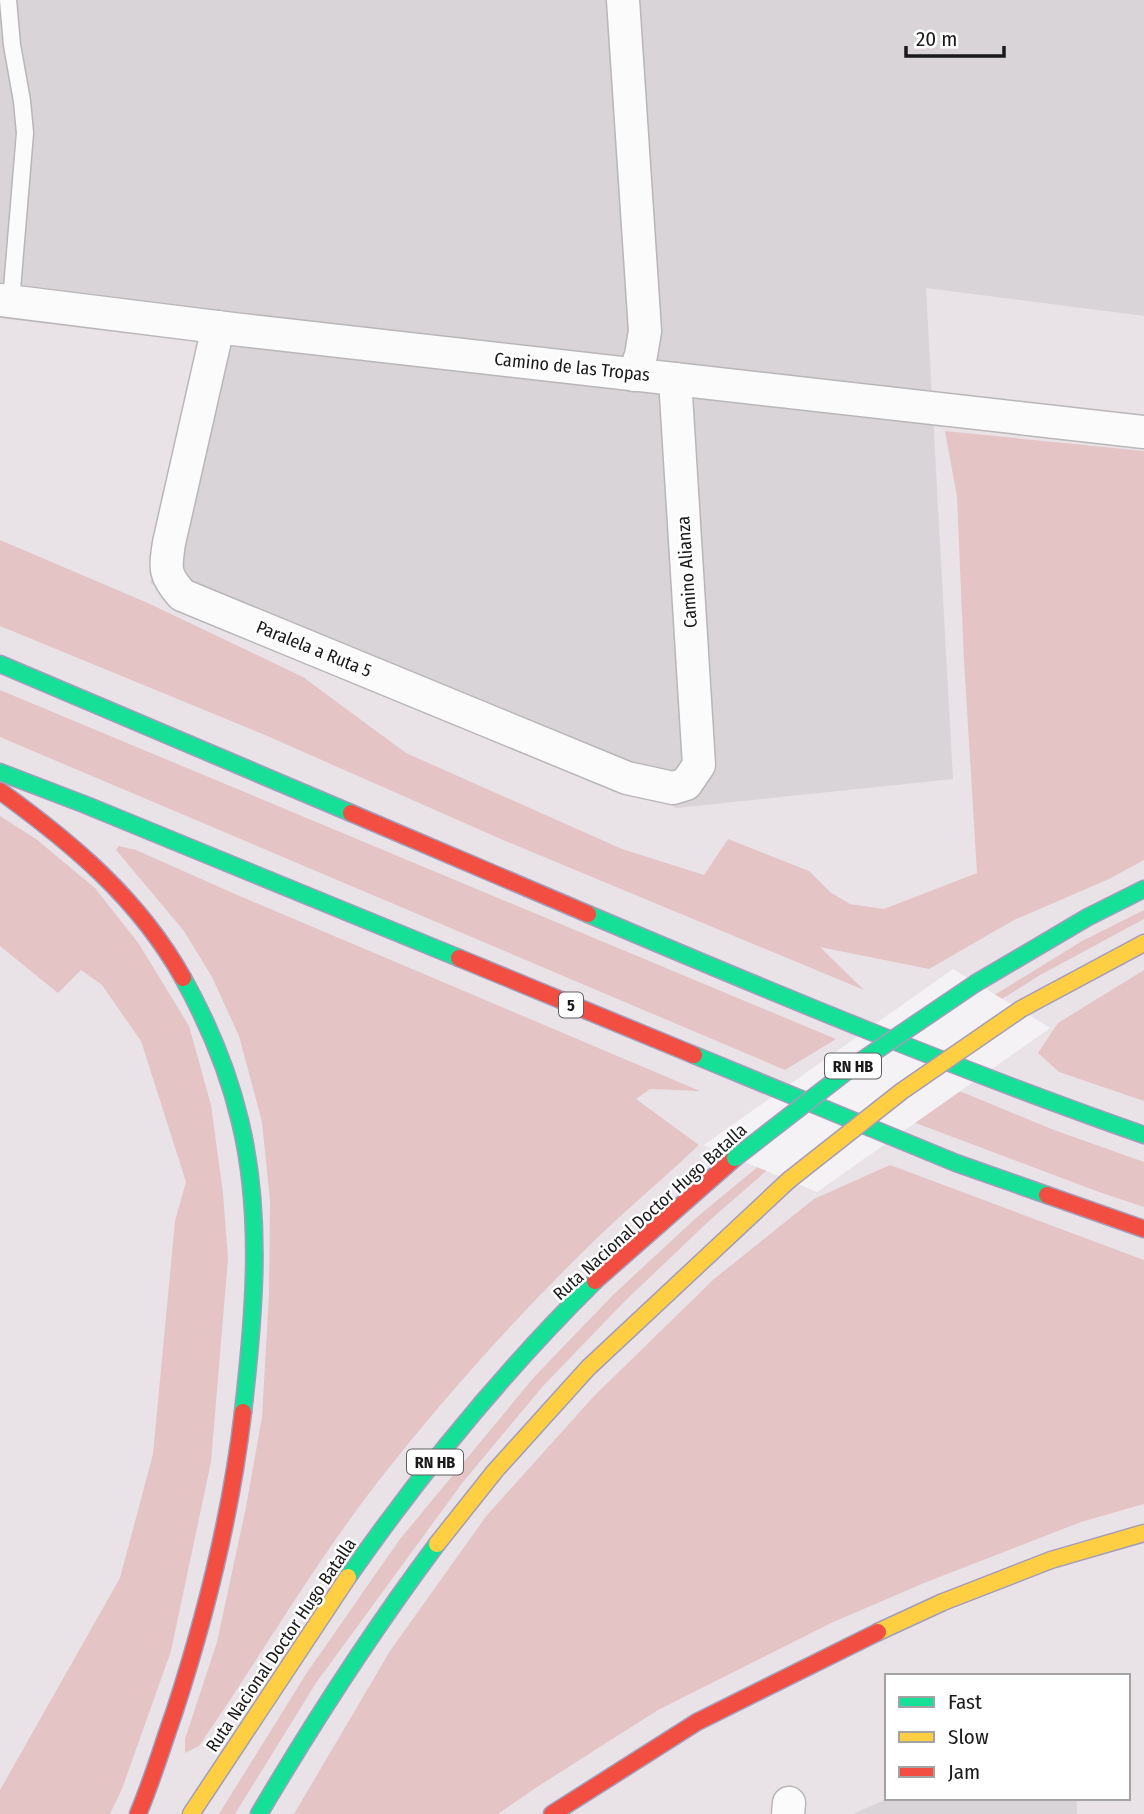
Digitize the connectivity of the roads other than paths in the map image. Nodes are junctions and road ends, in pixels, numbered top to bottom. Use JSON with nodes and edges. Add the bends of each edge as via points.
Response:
{"nodes":[{"id":1,"x":8,"y":0,"type":"edge"},
{"id":2,"x":623,"y":0,"type":"edge"},
{"id":3,"x":6,"y":300,"type":"edge"},
{"id":4,"x":218,"y":327,"type":"junction"},
{"id":5,"x":635,"y":375,"type":"junction"},
{"id":6,"x":675,"y":379,"type":"junction"},
{"id":7,"x":1144,"y":432,"type":"edge"},
{"id":8,"x":0,"y":664,"type":"edge"},
{"id":9,"x":699,"y":765,"type":"joint"},
{"id":10,"x":0,"y":772,"type":"edge"},
{"id":11,"x":0,"y":791,"type":"edge"},
{"id":12,"x":1144,"y":889,"type":"edge"},
{"id":13,"x":1144,"y":943,"type":"edge"},
{"id":14,"x":1144,"y":1135,"type":"edge"},
{"id":15,"x":1144,"y":1229,"type":"edge"},
{"id":16,"x":1144,"y":1533,"type":"edge"},
{"id":17,"x":138,"y":1814,"type":"edge"},
{"id":18,"x":191,"y":1814,"type":"edge"},
{"id":19,"x":259,"y":1814,"type":"edge"},
{"id":20,"x":552,"y":1814,"type":"edge"}],
"edges":[{"from":1,"to":3,"type":"lane","via":[[25,133]]},
{"from":2,"to":5,"type":"street","via":[[645,331]]},
{"from":3,"to":4,"type":"street","name":"Camino de las Tropas"},
{"from":4,"to":5,"type":"street","name":"Camino de las Tropas"},
{"from":4,"to":9,"type":"street","name":"Paralela a Ruta 5","via":[[165,569],[182,595],[627,778],[673,788],[686,784]]},
{"from":5,"to":6,"type":"street","name":"Camino de las Tropas"},
{"from":6,"to":7,"type":"street","name":"Camino de las Tropas"},
{"from":6,"to":9,"type":"street","name":"Camino Alianza"},
{"from":8,"to":14,"type":"highway","via":[[739,978]]},
{"from":10,"to":15,"type":"highway","number":"5","via":[[956,1163]]},
{"from":11,"to":17,"type":"highway","via":[[110,880],[148,924],[213,1037],[247,1159],[254,1263],[252,1308],[244,1415],[231,1495],[202,1623]]},
{"from":12,"to":18,"type":"highway","name":"Ruta Nacional Doctor Hugo Batalla","number":"RN HB","bridge":true,"via":[[976,983],[855,1065],[735,1158],[587,1290],[430,1469],[360,1561]]},
{"from":13,"to":19,"type":"highway","bridge":true,"via":[[1021,1009],[902,1091],[789,1180],[589,1367],[513,1449],[441,1538],[364,1646]]},
{"from":16,"to":20,"type":"highway","via":[[1039,1565],[841,1649],[697,1722]]}]}
